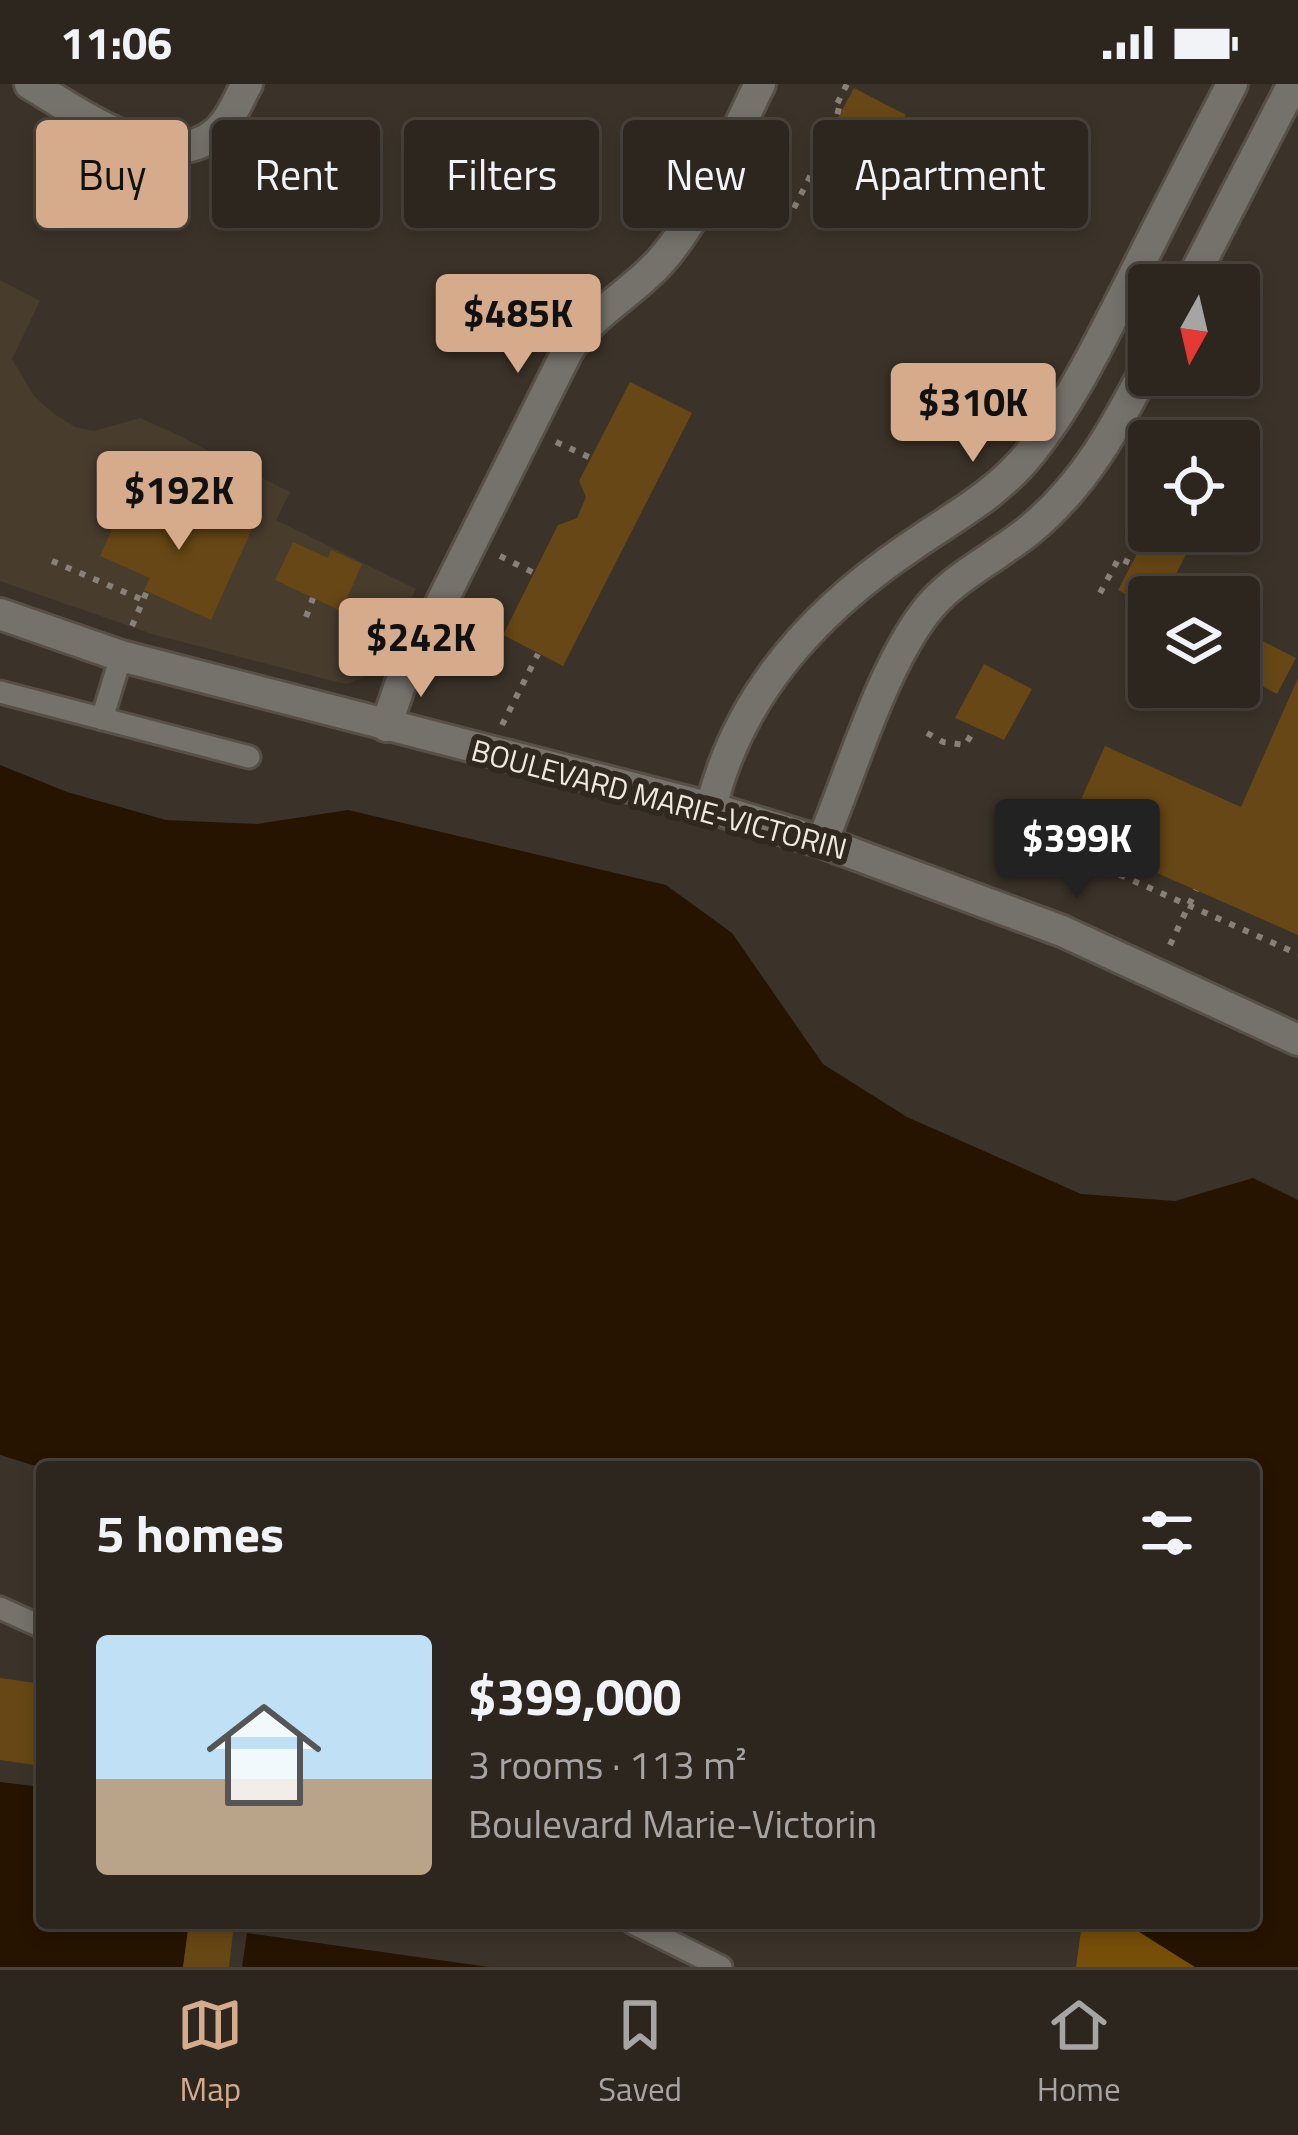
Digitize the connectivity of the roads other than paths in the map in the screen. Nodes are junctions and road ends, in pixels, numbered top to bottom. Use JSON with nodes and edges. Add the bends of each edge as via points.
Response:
{"nodes":[{"id":1,"x":30,"y":84,"type":"edge"},
{"id":2,"x":247,"y":84,"type":"edge"},
{"id":3,"x":760,"y":84,"type":"edge"},
{"id":4,"x":1232,"y":84,"type":"edge"},
{"id":5,"x":1293,"y":84,"type":"edge"},
{"id":6,"x":1200,"y":264,"type":"edge"},
{"id":7,"x":1132,"y":396,"type":"edge"},
{"id":8,"x":0,"y":614,"type":"edge"},
{"id":9,"x":125,"y":644,"type":"junction"},
{"id":10,"x":0,"y":692,"type":"edge"},
{"id":11,"x":102,"y":718,"type":"junction"},
{"id":12,"x":386,"y":726,"type":"junction"},
{"id":13,"x":248,"y":757,"type":"dead end"},
{"id":14,"x":711,"y":808,"type":"junction"},
{"id":15,"x":822,"y":842,"type":"junction"},
{"id":16,"x":1298,"y":1040,"type":"edge"},
{"id":17,"x":0,"y":1609,"type":"edge"},
{"id":18,"x":36,"y":1624,"type":"edge"},
{"id":19,"x":645,"y":1929,"type":"edge"},
{"id":20,"x":721,"y":1967,"type":"edge"}],
"edges":[{"from":1,"to":2,"type":"street","via":[[142,144],[174,150],[221,128]]},
{"from":3,"to":12,"type":"street","via":[[674,244],[567,352]]},
{"from":4,"to":14,"type":"street","via":[[1050,428],[1006,480],[810,627],[749,710]]},
{"from":5,"to":6,"type":"street"},
{"from":7,"to":15,"type":"street","via":[[1079,481],[923,615]]},
{"from":8,"to":9,"type":"street","name":"BOULEVARD MARIE-VICTORIN"},
{"from":9,"to":11,"type":"lane"},
{"from":9,"to":12,"type":"street","name":"BOULEVARD MARIE-VICTORIN"},
{"from":10,"to":11,"type":"lane"},
{"from":11,"to":13,"type":"lane"},
{"from":12,"to":14,"type":"street","name":"BOULEVARD MARIE-VICTORIN"},
{"from":14,"to":15,"type":"street","name":"BOULEVARD MARIE-VICTORIN"},
{"from":15,"to":16,"type":"street","name":"BOULEVARD MARIE-VICTORIN","via":[[1062,931]]},
{"from":17,"to":18,"type":"lane"},
{"from":19,"to":20,"type":"lane"}]}
